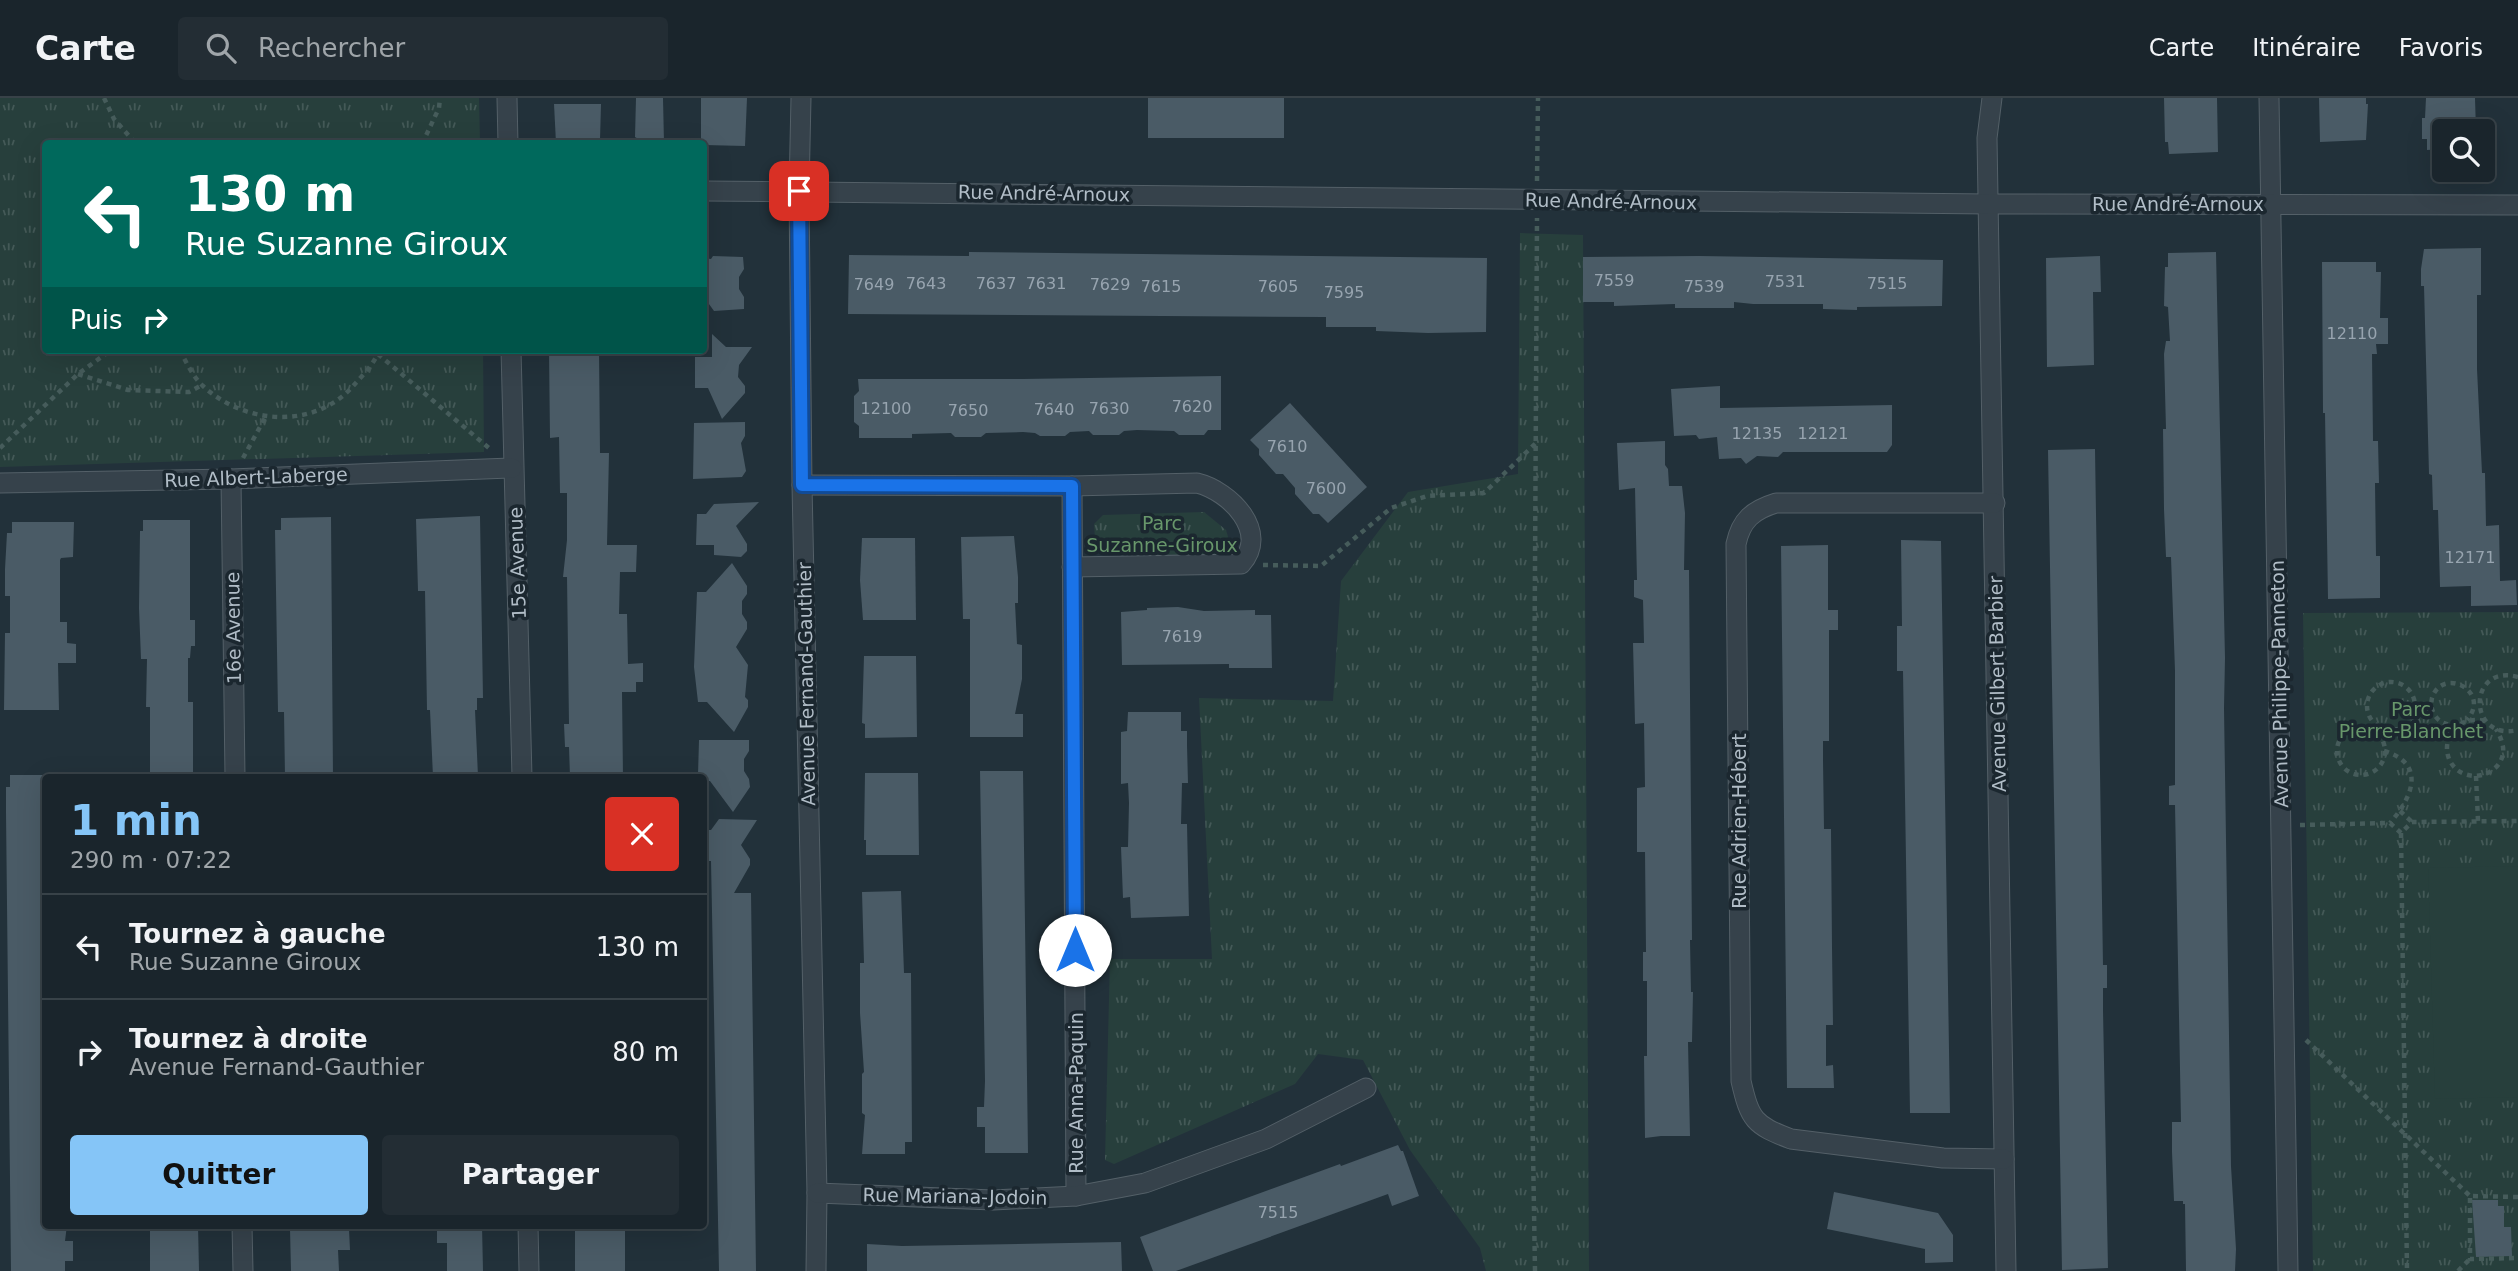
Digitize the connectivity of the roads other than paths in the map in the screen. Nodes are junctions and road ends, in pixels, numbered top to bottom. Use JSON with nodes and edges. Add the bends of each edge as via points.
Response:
{"nodes":[{"id":1,"x":507,"y":98,"type":"edge"},
{"id":2,"x":801,"y":98,"type":"edge"},
{"id":3,"x":1992,"y":98,"type":"edge"},
{"id":4,"x":2269,"y":98,"type":"edge"},
{"id":5,"x":508,"y":140,"type":"edge"},
{"id":6,"x":707,"y":191,"type":"edge"},
{"id":7,"x":799,"y":191,"type":"junction"},
{"id":8,"x":2271,"y":203,"type":"junction"},
{"id":9,"x":1989,"y":204,"type":"junction"},
{"id":10,"x":2518,"y":205,"type":"edge"},
{"id":11,"x":511,"y":354,"type":"edge"},
{"id":12,"x":512,"y":468,"type":"junction"},
{"id":13,"x":231,"y":479,"type":"junction"},
{"id":14,"x":0,"y":483,"type":"edge"},
{"id":15,"x":802,"y":485,"type":"junction"},
{"id":16,"x":1072,"y":486,"type":"junction"},
{"id":17,"x":1995,"y":503,"type":"junction"},
{"id":18,"x":1072,"y":567,"type":"junction"},
{"id":19,"x":236,"y":774,"type":"edge"},
{"id":20,"x":522,"y":774,"type":"edge"},
{"id":21,"x":1366,"y":1088,"type":"dead end"},
{"id":22,"x":2004,"y":1159,"type":"junction"},
{"id":23,"x":817,"y":1193,"type":"junction"},
{"id":24,"x":1076,"y":1196,"type":"junction"},
{"id":25,"x":242,"y":1229,"type":"edge"},
{"id":26,"x":528,"y":1229,"type":"edge"},
{"id":27,"x":243,"y":1271,"type":"edge"},
{"id":28,"x":529,"y":1271,"type":"edge"},
{"id":29,"x":817,"y":1271,"type":"edge"},
{"id":30,"x":2006,"y":1271,"type":"edge"},
{"id":31,"x":2288,"y":1271,"type":"edge"}],
"edges":[{"from":1,"to":5,"type":"street"},
{"from":2,"to":7,"type":"street","name":"Avenue Fernand-Gauthier"},
{"from":3,"to":9,"type":"street","name":"Avenue Gilbert Barbier","via":[[1987,138]]},
{"from":4,"to":8,"type":"street","name":"Avenue Philippe-Panneton"},
{"from":6,"to":7,"type":"street","name":"Rue André-Arnoux"},
{"from":7,"to":9,"type":"street","name":"Rue André-Arnoux"},
{"from":7,"to":15,"type":"street","name":"Avenue Fernand-Gauthier"},
{"from":8,"to":9,"type":"street","name":"Rue André-Arnoux"},
{"from":8,"to":10,"type":"street","name":"Rue André-Arnoux"},
{"from":8,"to":31,"type":"street","name":"Avenue Philippe-Panneton"},
{"from":9,"to":17,"type":"street","name":"Avenue Gilbert Barbier"},
{"from":11,"to":12,"type":"street","name":"15e Avenue"},
{"from":12,"to":13,"type":"street","name":"Rue Albert-Laberge"},
{"from":12,"to":20,"type":"street","name":"15e Avenue"},
{"from":13,"to":14,"type":"street","name":"Rue Albert-Laberge"},
{"from":13,"to":19,"type":"street","name":"16e Avenue"},
{"from":15,"to":16,"type":"street"},
{"from":15,"to":23,"type":"street","name":"Avenue Fernand-Gauthier"},
{"from":16,"to":18,"type":"street","name":"Rue Anna-Paquin"},
{"from":16,"to":18,"type":"street","via":[[1197,483],[1215,488],[1249,522],[1251,535],[1248,556],[1241,564]]},
{"from":17,"to":22,"type":"street","name":"Avenue Gilbert Barbier"},
{"from":17,"to":22,"type":"street","name":"Rue Adrien-Hébert","via":[[1776,503],[1760,507],[1739,530],[1741,1081],[1755,1121],[1791,1139],[1943,1158]]},
{"from":18,"to":24,"type":"street","name":"Rue Anna-Paquin"},
{"from":21,"to":24,"type":"street","name":"Rue Mariana-Jodoin","via":[[1254,1144],[1145,1183]]},
{"from":22,"to":30,"type":"street","name":"Avenue Gilbert Barbier"},
{"from":23,"to":24,"type":"street","name":"Rue Mariana-Jodoin","via":[[993,1200]]},
{"from":23,"to":29,"type":"street","name":"Avenue Fernand-Gauthier"},
{"from":25,"to":27,"type":"street"},
{"from":26,"to":28,"type":"street"}]}
